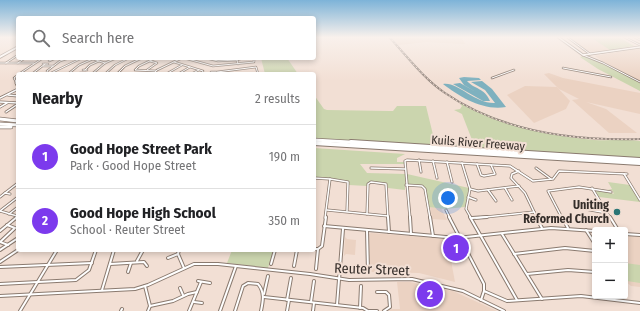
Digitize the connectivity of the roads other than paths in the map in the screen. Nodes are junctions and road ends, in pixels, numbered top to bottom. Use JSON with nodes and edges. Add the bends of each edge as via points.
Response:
{"nodes":[{"id":1,"x":12,"y":52,"type":"edge"},
{"id":2,"x":578,"y":52,"type":"edge"},
{"id":3,"x":587,"y":52,"type":"edge"},
{"id":4,"x":608,"y":52,"type":"edge"},
{"id":5,"x":599,"y":53,"type":"junction"},
{"id":6,"x":590,"y":54,"type":"junction"},
{"id":7,"x":583,"y":55,"type":"junction"},
{"id":8,"x":16,"y":56,"type":"edge"},
{"id":9,"x":0,"y":58,"type":"edge"},
{"id":10,"x":22,"y":60,"type":"edge"},
{"id":11,"x":39,"y":60,"type":"edge"},
{"id":12,"x":57,"y":60,"type":"edge"},
{"id":13,"x":63,"y":60,"type":"edge"},
{"id":14,"x":77,"y":60,"type":"edge"},
{"id":15,"x":89,"y":60,"type":"edge"},
{"id":16,"x":112,"y":60,"type":"edge"},
{"id":17,"x":124,"y":60,"type":"edge"},
{"id":18,"x":138,"y":60,"type":"edge"},
{"id":19,"x":178,"y":60,"type":"edge"},
{"id":20,"x":191,"y":60,"type":"edge"},
{"id":21,"x":214,"y":60,"type":"edge"},
{"id":22,"x":227,"y":60,"type":"edge"},
{"id":23,"x":236,"y":60,"type":"edge"},
{"id":24,"x":60,"y":61,"type":"junction"},
{"id":25,"x":99,"y":61,"type":"joint"},
{"id":26,"x":150,"y":61,"type":"joint"},
{"id":27,"x":174,"y":62,"type":"junction"},
{"id":28,"x":255,"y":62,"type":"joint"},
{"id":29,"x":0,"y":63,"type":"edge"},
{"id":30,"x":6,"y":63,"type":"junction"},
{"id":31,"x":17,"y":63,"type":"junction"},
{"id":32,"x":34,"y":63,"type":"junction"},
{"id":33,"x":105,"y":63,"type":"junction"},
{"id":34,"x":238,"y":64,"type":"junction"},
{"id":35,"x":182,"y":65,"type":"junction"},
{"id":36,"x":54,"y":66,"type":"junction"},
{"id":37,"x":210,"y":66,"type":"junction"},
{"id":38,"x":248,"y":66,"type":"junction"},
{"id":39,"x":256,"y":66,"type":"junction"},
{"id":40,"x":190,"y":67,"type":"junction"},
{"id":41,"x":563,"y":68,"type":"dead end"},
{"id":42,"x":217,"y":69,"type":"junction"},
{"id":43,"x":85,"y":70,"type":"dead end"},
{"id":44,"x":199,"y":70,"type":"junction"},
{"id":45,"x":514,"y":70,"type":"dead end"},
{"id":46,"x":146,"y":71,"type":"junction"},
{"id":47,"x":156,"y":71,"type":"joint"},
{"id":48,"x":202,"y":71,"type":"junction"},
{"id":49,"x":22,"y":72,"type":"edge"},
{"id":50,"x":35,"y":72,"type":"edge"},
{"id":51,"x":47,"y":72,"type":"edge"},
{"id":52,"x":55,"y":72,"type":"edge"},
{"id":53,"x":70,"y":72,"type":"edge"},
{"id":54,"x":94,"y":72,"type":"edge"},
{"id":55,"x":107,"y":72,"type":"edge"},
{"id":56,"x":119,"y":72,"type":"edge"},
{"id":57,"x":170,"y":72,"type":"edge"},
{"id":58,"x":181,"y":72,"type":"edge"},
{"id":59,"x":195,"y":72,"type":"edge"},
{"id":60,"x":207,"y":72,"type":"dead end"},
{"id":61,"x":211,"y":72,"type":"dead end"},
{"id":62,"x":215,"y":72,"type":"edge"},
{"id":63,"x":258,"y":72,"type":"edge"},
{"id":64,"x":611,"y":77,"type":"dead end"},
{"id":65,"x":492,"y":78,"type":"dead end"},
{"id":66,"x":640,"y":82,"type":"edge"},
{"id":67,"x":16,"y":89,"type":"edge"},
{"id":68,"x":7,"y":95,"type":"junction"},
{"id":69,"x":16,"y":96,"type":"edge"},
{"id":70,"x":0,"y":98,"type":"edge"},
{"id":71,"x":0,"y":102,"type":"edge"},
{"id":72,"x":7,"y":102,"type":"junction"},
{"id":73,"x":16,"y":104,"type":"edge"},
{"id":74,"x":16,"y":105,"type":"edge"},
{"id":75,"x":0,"y":107,"type":"edge"},
{"id":76,"x":6,"y":112,"type":"dead end"},
{"id":77,"x":0,"y":123,"type":"edge"},
{"id":78,"x":16,"y":124,"type":"edge"},
{"id":79,"x":16,"y":124,"type":"edge"},
{"id":80,"x":316,"y":142,"type":"edge"},
{"id":81,"x":419,"y":160,"type":"junction"},
{"id":82,"x":433,"y":161,"type":"junction"},
{"id":83,"x":447,"y":162,"type":"junction"},
{"id":84,"x":640,"y":162,"type":"edge"},
{"id":85,"x":462,"y":163,"type":"junction"},
{"id":86,"x":477,"y":164,"type":"junction"},
{"id":87,"x":491,"y":165,"type":"junction"},
{"id":88,"x":371,"y":168,"type":"dead end"},
{"id":89,"x":536,"y":168,"type":"dead end"},
{"id":90,"x":406,"y":169,"type":"junction"},
{"id":91,"x":519,"y":171,"type":"junction"},
{"id":92,"x":421,"y":172,"type":"dead end"},
{"id":93,"x":624,"y":174,"type":"junction"},
{"id":94,"x":627,"y":174,"type":"dead end"},
{"id":95,"x":316,"y":178,"type":"edge"},
{"id":96,"x":437,"y":178,"type":"dead end"},
{"id":97,"x":330,"y":179,"type":"junction"},
{"id":98,"x":551,"y":179,"type":"junction"},
{"id":99,"x":452,"y":182,"type":"dead end"},
{"id":100,"x":16,"y":185,"type":"edge"},
{"id":101,"x":406,"y":185,"type":"junction"},
{"id":102,"x":519,"y":186,"type":"junction"},
{"id":103,"x":504,"y":188,"type":"junction"},
{"id":104,"x":592,"y":188,"type":"junction"},
{"id":105,"x":470,"y":189,"type":"junction"},
{"id":106,"x":488,"y":190,"type":"junction"},
{"id":107,"x":611,"y":192,"type":"dead end"},
{"id":108,"x":4,"y":193,"type":"junction"},
{"id":109,"x":10,"y":194,"type":"dead end"},
{"id":110,"x":0,"y":197,"type":"edge"},
{"id":111,"x":468,"y":198,"type":"junction"},
{"id":112,"x":16,"y":199,"type":"edge"},
{"id":113,"x":476,"y":200,"type":"dead end"},
{"id":114,"x":512,"y":200,"type":"dead end"},
{"id":115,"x":640,"y":200,"type":"edge"},
{"id":116,"x":496,"y":202,"type":"dead end"},
{"id":117,"x":16,"y":209,"type":"edge"},
{"id":118,"x":585,"y":209,"type":"dead end"},
{"id":119,"x":327,"y":210,"type":"junction"},
{"id":120,"x":446,"y":210,"type":"dead end"},
{"id":121,"x":0,"y":211,"type":"edge"},
{"id":122,"x":347,"y":212,"type":"junction"},
{"id":123,"x":534,"y":212,"type":"junction"},
{"id":124,"x":607,"y":213,"type":"junction"},
{"id":125,"x":9,"y":214,"type":"junction"},
{"id":126,"x":367,"y":214,"type":"junction"},
{"id":127,"x":16,"y":216,"type":"edge"},
{"id":128,"x":388,"y":216,"type":"junction"},
{"id":129,"x":16,"y":218,"type":"edge"},
{"id":130,"x":471,"y":218,"type":"junction"},
{"id":131,"x":7,"y":225,"type":"junction"},
{"id":132,"x":324,"y":226,"type":"junction"},
{"id":133,"x":616,"y":227,"type":"edge"},
{"id":134,"x":343,"y":228,"type":"junction"},
{"id":135,"x":542,"y":228,"type":"junction"},
{"id":136,"x":568,"y":228,"type":"junction"},
{"id":137,"x":0,"y":230,"type":"edge"},
{"id":138,"x":367,"y":230,"type":"junction"},
{"id":139,"x":586,"y":230,"type":"junction"},
{"id":140,"x":592,"y":231,"type":"edge"},
{"id":141,"x":389,"y":232,"type":"junction"},
{"id":142,"x":411,"y":234,"type":"junction"},
{"id":143,"x":502,"y":234,"type":"junction"},
{"id":144,"x":628,"y":234,"type":"edge"},
{"id":145,"x":640,"y":235,"type":"edge"},
{"id":146,"x":433,"y":236,"type":"junction"},
{"id":147,"x":481,"y":236,"type":"junction"},
{"id":148,"x":460,"y":238,"type":"junction"},
{"id":149,"x":16,"y":239,"type":"edge"},
{"id":150,"x":592,"y":239,"type":"edge"},
{"id":151,"x":0,"y":242,"type":"edge"},
{"id":152,"x":8,"y":245,"type":"junction"},
{"id":153,"x":318,"y":249,"type":"joint"},
{"id":154,"x":0,"y":250,"type":"edge"},
{"id":155,"x":16,"y":251,"type":"edge"},
{"id":156,"x":592,"y":251,"type":"edge"},
{"id":157,"x":56,"y":252,"type":"edge"},
{"id":158,"x":95,"y":252,"type":"edge"},
{"id":159,"x":113,"y":252,"type":"edge"},
{"id":160,"x":142,"y":252,"type":"edge"},
{"id":161,"x":274,"y":252,"type":"edge"},
{"id":162,"x":297,"y":252,"type":"edge"},
{"id":163,"x":178,"y":254,"type":"joint"},
{"id":164,"x":514,"y":254,"type":"junction"},
{"id":165,"x":168,"y":258,"type":"dead end"},
{"id":166,"x":137,"y":261,"type":"junction"},
{"id":167,"x":0,"y":262,"type":"edge"},
{"id":168,"x":92,"y":263,"type":"junction"},
{"id":169,"x":132,"y":263,"type":"junction"},
{"id":170,"x":110,"y":264,"type":"junction"},
{"id":171,"x":271,"y":264,"type":"dead end"},
{"id":172,"x":47,"y":265,"type":"junction"},
{"id":173,"x":147,"y":266,"type":"dead end"},
{"id":174,"x":236,"y":266,"type":"junction"},
{"id":175,"x":294,"y":266,"type":"dead end"},
{"id":176,"x":0,"y":267,"type":"edge"},
{"id":177,"x":184,"y":268,"type":"junction"},
{"id":178,"x":316,"y":268,"type":"dead end"},
{"id":179,"x":128,"y":272,"type":"dead end"},
{"id":180,"x":368,"y":272,"type":"dead end"},
{"id":181,"x":592,"y":272,"type":"edge"},
{"id":182,"x":527,"y":274,"type":"junction"},
{"id":183,"x":268,"y":276,"type":"dead end"},
{"id":184,"x":292,"y":278,"type":"dead end"},
{"id":185,"x":339,"y":279,"type":"junction"},
{"id":186,"x":198,"y":281,"type":"dead end"},
{"id":187,"x":314,"y":281,"type":"dead end"},
{"id":188,"x":37,"y":282,"type":"junction"},
{"id":189,"x":201,"y":282,"type":"junction"},
{"id":190,"x":210,"y":283,"type":"dead end"},
{"id":191,"x":0,"y":284,"type":"edge"},
{"id":192,"x":145,"y":286,"type":"junction"},
{"id":193,"x":361,"y":286,"type":"dead end"},
{"id":194,"x":180,"y":288,"type":"dead end"},
{"id":195,"x":102,"y":291,"type":"junction"},
{"id":196,"x":484,"y":291,"type":"junction"},
{"id":197,"x":197,"y":292,"type":"junction"},
{"id":198,"x":376,"y":292,"type":"dead end"},
{"id":199,"x":30,"y":294,"type":"junction"},
{"id":200,"x":183,"y":295,"type":"junction"},
{"id":201,"x":0,"y":296,"type":"edge"},
{"id":202,"x":263,"y":296,"type":"junction"},
{"id":203,"x":542,"y":299,"type":"junction"},
{"id":204,"x":288,"y":300,"type":"junction"},
{"id":205,"x":481,"y":300,"type":"junction"},
{"id":206,"x":518,"y":300,"type":"junction"},
{"id":207,"x":193,"y":302,"type":"junction"},
{"id":208,"x":313,"y":302,"type":"junction"},
{"id":209,"x":202,"y":303,"type":"dead end"},
{"id":210,"x":640,"y":303,"type":"edge"},
{"id":211,"x":337,"y":305,"type":"junction"},
{"id":212,"x":150,"y":306,"type":"junction"},
{"id":213,"x":360,"y":308,"type":"junction"},
{"id":214,"x":20,"y":311,"type":"edge"},
{"id":215,"x":148,"y":311,"type":"edge"},
{"id":216,"x":189,"y":311,"type":"edge"},
{"id":217,"x":220,"y":311,"type":"edge"},
{"id":218,"x":235,"y":311,"type":"edge"},
{"id":219,"x":261,"y":311,"type":"edge"},
{"id":220,"x":287,"y":311,"type":"edge"},
{"id":221,"x":313,"y":311,"type":"edge"},
{"id":222,"x":368,"y":311,"type":"edge"},
{"id":223,"x":377,"y":311,"type":"edge"},
{"id":224,"x":384,"y":311,"type":"edge"},
{"id":225,"x":504,"y":311,"type":"edge"}],
"edges":[{"from":1,"to":9,"type":"main road"},
{"from":2,"to":7,"type":"street"},
{"from":3,"to":6,"type":"street"},
{"from":4,"to":5,"type":"street"},
{"from":5,"to":6,"type":"street"},
{"from":5,"to":7,"type":"street"},
{"from":6,"to":7,"type":"street"},
{"from":7,"to":66,"type":"street"},
{"from":8,"to":30,"type":"street"},
{"from":10,"to":31,"type":"street"},
{"from":11,"to":32,"type":"street"},
{"from":12,"to":24,"type":"street"},
{"from":13,"to":24,"type":"street"},
{"from":14,"to":52,"type":"street"},
{"from":15,"to":53,"type":"street","via":[[79,64]]},
{"from":16,"to":33,"type":"street"},
{"from":17,"to":55,"type":"street","via":[[115,64]]},
{"from":18,"to":56,"type":"street"},
{"from":19,"to":27,"type":"street"},
{"from":20,"to":37,"type":"street"},
{"from":21,"to":22,"type":"street"},
{"from":23,"to":34,"type":"street"},
{"from":24,"to":36,"type":"street"},
{"from":25,"to":33,"type":"street"},
{"from":25,"to":43,"type":"street"},
{"from":26,"to":46,"type":"street","via":[[157,63]]},
{"from":26,"to":46,"type":"street","via":[[135,70]]},
{"from":27,"to":35,"type":"street"},
{"from":27,"to":47,"type":"street"},
{"from":28,"to":38,"type":"street"},
{"from":28,"to":39,"type":"street"},
{"from":29,"to":30,"type":"street"},
{"from":30,"to":31,"type":"street"},
{"from":31,"to":32,"type":"street"},
{"from":32,"to":49,"type":"street"},
{"from":33,"to":54,"type":"street"},
{"from":34,"to":38,"type":"street"},
{"from":34,"to":42,"type":"street"},
{"from":35,"to":40,"type":"street"},
{"from":35,"to":57,"type":"street"},
{"from":36,"to":50,"type":"street","via":[[45,64]]},
{"from":36,"to":51,"type":"street"},
{"from":37,"to":42,"type":"street"},
{"from":37,"to":48,"type":"street"},
{"from":38,"to":39,"type":"street"},
{"from":38,"to":42,"type":"street"},
{"from":39,"to":63,"type":"street"},
{"from":40,"to":44,"type":"street"},
{"from":40,"to":58,"type":"street"},
{"from":41,"to":64,"type":"street"},
{"from":42,"to":61,"type":"street"},
{"from":42,"to":62,"type":"street"},
{"from":44,"to":48,"type":"street"},
{"from":44,"to":59,"type":"street"},
{"from":45,"to":65,"type":"street"},
{"from":46,"to":47,"type":"street"},
{"from":48,"to":60,"type":"street"},
{"from":67,"to":68,"type":"street"},
{"from":68,"to":69,"type":"street"},
{"from":68,"to":70,"type":"street"},
{"from":71,"to":72,"type":"street"},
{"from":72,"to":73,"type":"street"},
{"from":72,"to":75,"type":"street"},
{"from":74,"to":76,"type":"street"},
{"from":77,"to":78,"type":"highway"},
{"from":77,"to":79,"type":"highway"},
{"from":80,"to":84,"type":"highway","name":"Kuils River Freeway"},
{"from":81,"to":82,"type":"street"},
{"from":81,"to":90,"type":"street","via":[[406,160]]},
{"from":81,"to":92,"type":"street"},
{"from":82,"to":83,"type":"street"},
{"from":82,"to":96,"type":"street"},
{"from":83,"to":85,"type":"street"},
{"from":83,"to":99,"type":"street"},
{"from":85,"to":86,"type":"street"},
{"from":85,"to":105,"type":"street"},
{"from":86,"to":87,"type":"street"},
{"from":86,"to":87,"type":"street","via":[[480,174],[484,176],[494,175]]},
{"from":87,"to":91,"type":"street","via":[[511,166]]},
{"from":88,"to":90,"type":"street"},
{"from":89,"to":98,"type":"street"},
{"from":90,"to":101,"type":"street"},
{"from":91,"to":98,"type":"street","via":[[533,181]]},
{"from":91,"to":102,"type":"street","via":[[511,176]]},
{"from":93,"to":94,"type":"street"},
{"from":93,"to":98,"type":"street","via":[[560,171]]},
{"from":93,"to":115,"type":"street"},
{"from":95,"to":97,"type":"street"},
{"from":97,"to":119,"type":"street"},
{"from":97,"to":122,"type":"street","via":[[348,182]]},
{"from":100,"to":108,"type":"street"},
{"from":101,"to":142,"type":"street"},
{"from":101,"to":146,"type":"street","via":[[425,188]]},
{"from":102,"to":103,"type":"street"},
{"from":102,"to":123,"type":"street"},
{"from":103,"to":106,"type":"street"},
{"from":103,"to":114,"type":"street"},
{"from":104,"to":107,"type":"street"},
{"from":104,"to":124,"type":"street"},
{"from":104,"to":136,"type":"street","via":[[548,191]]},
{"from":105,"to":106,"type":"street"},
{"from":105,"to":111,"type":"street"},
{"from":106,"to":116,"type":"street"},
{"from":108,"to":109,"type":"street"},
{"from":108,"to":110,"type":"street"},
{"from":111,"to":113,"type":"street"},
{"from":111,"to":130,"type":"street","via":[[466,208]]},
{"from":112,"to":121,"type":"street"},
{"from":117,"to":125,"type":"street"},
{"from":118,"to":124,"type":"street"},
{"from":119,"to":122,"type":"street"},
{"from":119,"to":132,"type":"street"},
{"from":120,"to":148,"type":"street"},
{"from":121,"to":125,"type":"street"},
{"from":122,"to":126,"type":"street"},
{"from":123,"to":130,"type":"street"},
{"from":123,"to":135,"type":"street"},
{"from":124,"to":133,"type":"street"},
{"from":125,"to":127,"type":"street"},
{"from":126,"to":128,"type":"street"},
{"from":126,"to":128,"type":"street","via":[[368,184],[386,184]]},
{"from":128,"to":141,"type":"street"},
{"from":129,"to":131,"type":"street"},
{"from":130,"to":147,"type":"street"},
{"from":131,"to":137,"type":"street"},
{"from":131,"to":151,"type":"street","via":[[15,228]]},
{"from":132,"to":134,"type":"street"},
{"from":132,"to":153,"type":"street","via":[[322,246]]},
{"from":134,"to":138,"type":"street"},
{"from":134,"to":185,"type":"street"},
{"from":135,"to":136,"type":"street"},
{"from":135,"to":143,"type":"street"},
{"from":136,"to":139,"type":"street"},
{"from":138,"to":141,"type":"street"},
{"from":138,"to":180,"type":"street"},
{"from":139,"to":140,"type":"street"},
{"from":139,"to":150,"type":"street"},
{"from":141,"to":142,"type":"street"},
{"from":142,"to":146,"type":"street"},
{"from":143,"to":147,"type":"street"},
{"from":143,"to":164,"type":"street"},
{"from":144,"to":145,"type":"street"},
{"from":146,"to":148,"type":"street"},
{"from":147,"to":148,"type":"street"},
{"from":147,"to":206,"type":"street"},
{"from":148,"to":196,"type":"street","via":[[483,282]]},
{"from":149,"to":152,"type":"street"},
{"from":151,"to":152,"type":"street"},
{"from":152,"to":154,"type":"street"},
{"from":153,"to":178,"type":"street"},
{"from":155,"to":167,"type":"street"},
{"from":156,"to":164,"type":"street","via":[[565,248]]},
{"from":157,"to":172,"type":"street"},
{"from":158,"to":168,"type":"street"},
{"from":159,"to":170,"type":"street"},
{"from":160,"to":166,"type":"street"},
{"from":161,"to":171,"type":"street"},
{"from":162,"to":175,"type":"street"},
{"from":163,"to":165,"type":"street"},
{"from":163,"to":177,"type":"street"},
{"from":164,"to":182,"type":"street"},
{"from":166,"to":169,"type":"street"},
{"from":166,"to":173,"type":"street","via":[[144,262]]},
{"from":168,"to":172,"type":"street"},
{"from":168,"to":188,"type":"street","via":[[87,272],[76,280]]},
{"from":169,"to":170,"type":"street"},
{"from":169,"to":179,"type":"street"},
{"from":170,"to":195,"type":"street"},
{"from":172,"to":176,"type":"street"},
{"from":172,"to":188,"type":"street"},
{"from":174,"to":177,"type":"street","name":"Reuter Street","via":[[198,264]]},
{"from":174,"to":185,"type":"street","name":"Reuter Street"},
{"from":174,"to":217,"type":"street"},
{"from":177,"to":192,"type":"street","name":"Reuter Street"},
{"from":181,"to":182,"type":"street","via":[[568,270]]},
{"from":182,"to":203,"type":"street"},
{"from":183,"to":202,"type":"street"},
{"from":184,"to":204,"type":"street"},
{"from":185,"to":205,"type":"street","name":"Reuter Street","via":[[412,279],[463,291]]},
{"from":185,"to":211,"type":"street"},
{"from":186,"to":189,"type":"street"},
{"from":187,"to":208,"type":"street"},
{"from":188,"to":191,"type":"street"},
{"from":188,"to":199,"type":"street"},
{"from":189,"to":190,"type":"street"},
{"from":189,"to":197,"type":"street"},
{"from":192,"to":195,"type":"street","name":"Reuter Street"},
{"from":192,"to":212,"type":"street"},
{"from":193,"to":213,"type":"street"},
{"from":194,"to":200,"type":"street"},
{"from":195,"to":199,"type":"street","name":"Reuter Street"},
{"from":196,"to":205,"type":"street"},
{"from":196,"to":206,"type":"street","via":[[504,300]]},
{"from":197,"to":200,"type":"street"},
{"from":197,"to":207,"type":"street"},
{"from":198,"to":224,"type":"street","via":[[386,292],[389,295],[390,307]]},
{"from":199,"to":201,"type":"street","name":"Reuter Street"},
{"from":199,"to":214,"type":"street"},
{"from":200,"to":212,"type":"street"},
{"from":202,"to":204,"type":"street"},
{"from":202,"to":218,"type":"street","via":[[260,285],[245,284]]},
{"from":202,"to":219,"type":"street"},
{"from":203,"to":206,"type":"street"},
{"from":203,"to":210,"type":"street","via":[[581,296]]},
{"from":204,"to":208,"type":"street"},
{"from":204,"to":220,"type":"street"},
{"from":205,"to":225,"type":"street","name":"Reuter Street"},
{"from":207,"to":209,"type":"street"},
{"from":207,"to":216,"type":"street"},
{"from":208,"to":211,"type":"street"},
{"from":208,"to":221,"type":"street"},
{"from":211,"to":213,"type":"street"},
{"from":212,"to":215,"type":"street"},
{"from":213,"to":222,"type":"street"},
{"from":222,"to":223,"type":"street"}]}
